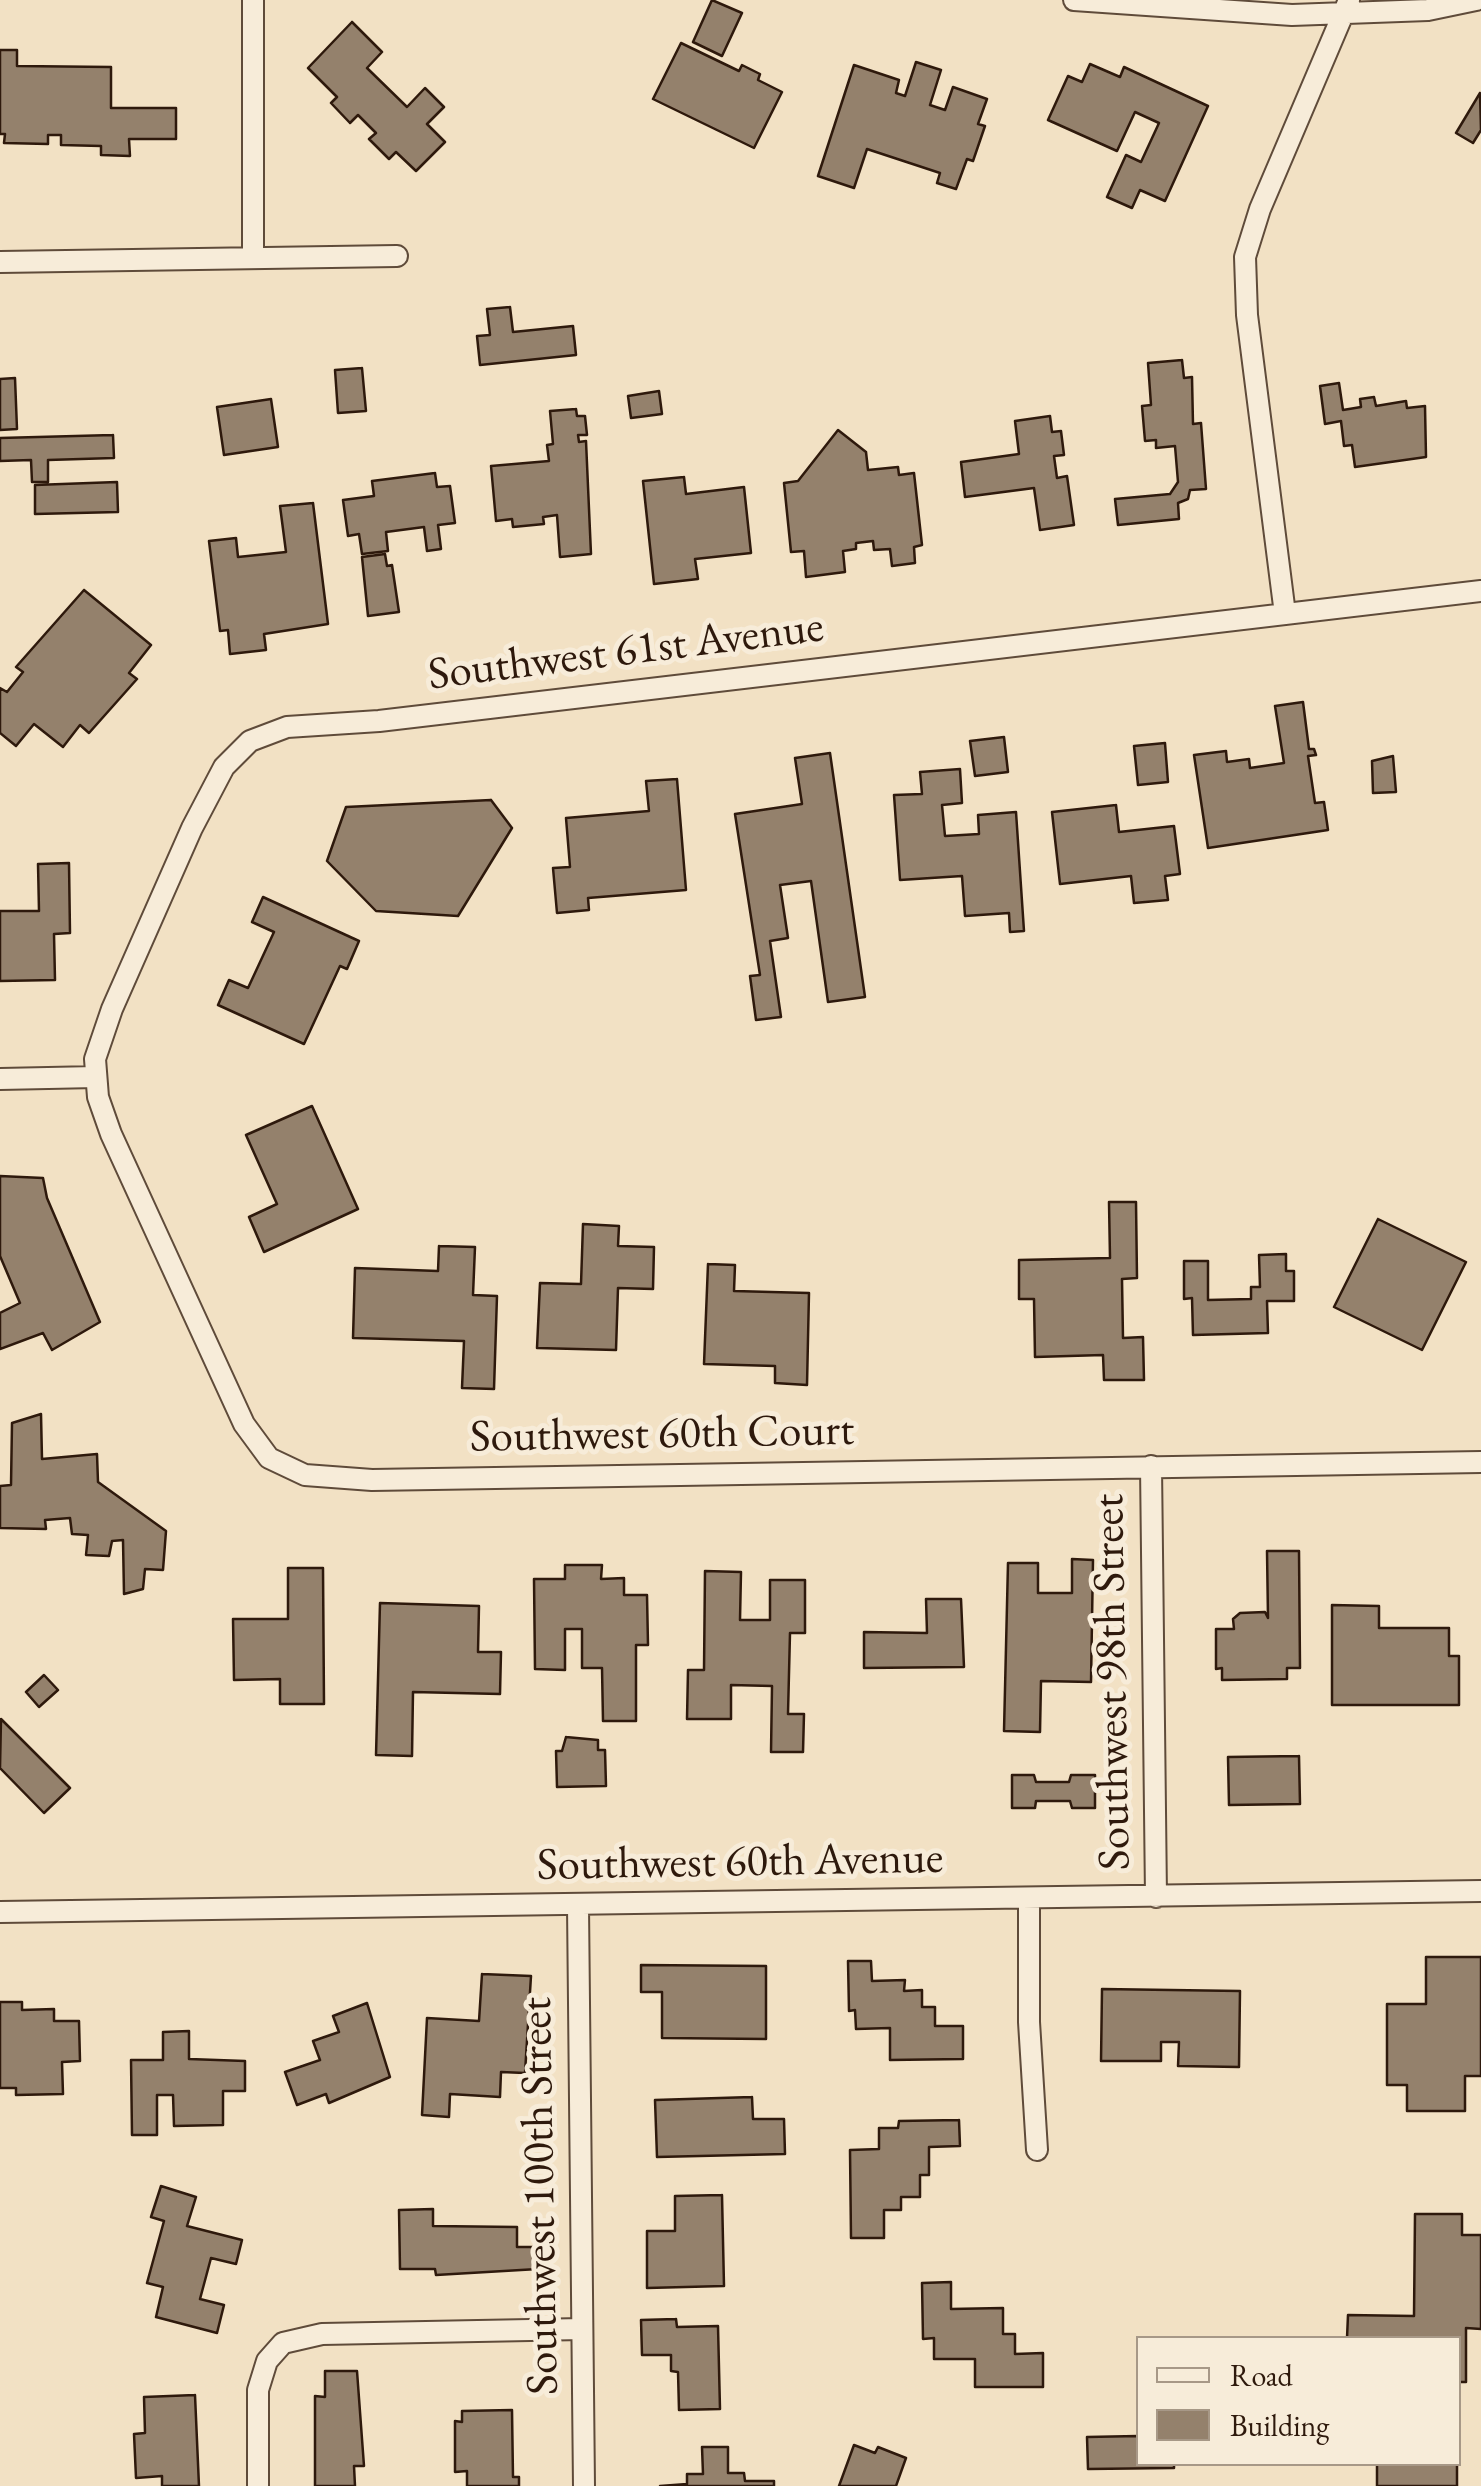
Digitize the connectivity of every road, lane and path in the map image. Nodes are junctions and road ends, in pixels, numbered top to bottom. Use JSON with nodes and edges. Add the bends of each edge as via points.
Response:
{"nodes":[{"id":1,"x":252,"y":0,"type":"edge"},
{"id":2,"x":1074,"y":0,"type":"edge"},
{"id":3,"x":1476,"y":0,"type":"edge"},
{"id":4,"x":1347,"y":7,"type":"edge"},
{"id":5,"x":397,"y":256,"type":"dead end"},
{"id":6,"x":254,"y":257,"type":"junction"},
{"id":7,"x":0,"y":262,"type":"edge"},
{"id":8,"x":1481,"y":591,"type":"edge"},
{"id":9,"x":1284,"y":614,"type":"junction"},
{"id":10,"x":96,"y":1077,"type":"junction"},
{"id":11,"x":0,"y":1079,"type":"edge"},
{"id":12,"x":1481,"y":1462,"type":"edge"},
{"id":13,"x":1151,"y":1466,"type":"junction"},
{"id":14,"x":1481,"y":1891,"type":"edge"},
{"id":15,"x":1156,"y":1897,"type":"junction"},
{"id":16,"x":1029,"y":1900,"type":"junction"},
{"id":17,"x":578,"y":1906,"type":"junction"},
{"id":18,"x":0,"y":1912,"type":"edge"},
{"id":19,"x":1037,"y":2150,"type":"dead end"},
{"id":20,"x":582,"y":2329,"type":"junction"},
{"id":21,"x":258,"y":2486,"type":"edge"},
{"id":22,"x":584,"y":2486,"type":"edge"}],
"edges":[{"from":1,"to":6,"type":"street"},
{"from":2,"to":4,"type":"street","via":[[1244,14]]},
{"from":3,"to":4,"type":"street","via":[[1428,10]]},
{"from":4,"to":9,"type":"street","via":[[1245,258]]},
{"from":5,"to":6,"type":"street"},
{"from":6,"to":7,"type":"street"},
{"from":8,"to":9,"type":"street","name":"Southwest 61st Avenue"},
{"from":9,"to":10,"type":"street","name":"Southwest 61st Avenue","via":[[379,722],[315,723],[265,734],[224,767],[199,814],[107,1022]]},
{"from":10,"to":11,"type":"street"},
{"from":10,"to":13,"type":"street","name":"Southwest 60th Court","via":[[111,1134],[244,1424],[285,1469],[372,1480]]},
{"from":12,"to":13,"type":"street","name":"Southwest 60th Court"},
{"from":13,"to":15,"type":"street","name":"Southwest 98th Street"},
{"from":14,"to":15,"type":"street","name":"Southwest 60th Avenue"},
{"from":15,"to":16,"type":"street","name":"Southwest 60th Avenue"},
{"from":16,"to":17,"type":"street","name":"Southwest 60th Avenue"},
{"from":16,"to":19,"type":"street"},
{"from":17,"to":18,"type":"street","name":"Southwest 60th Avenue"},
{"from":17,"to":20,"type":"street","name":"Southwest 100th Street"},
{"from":20,"to":21,"type":"street","via":[[307,2335],[273,2350],[258,2390]]},
{"from":20,"to":22,"type":"street","name":"Southwest 100th Street"}]}
